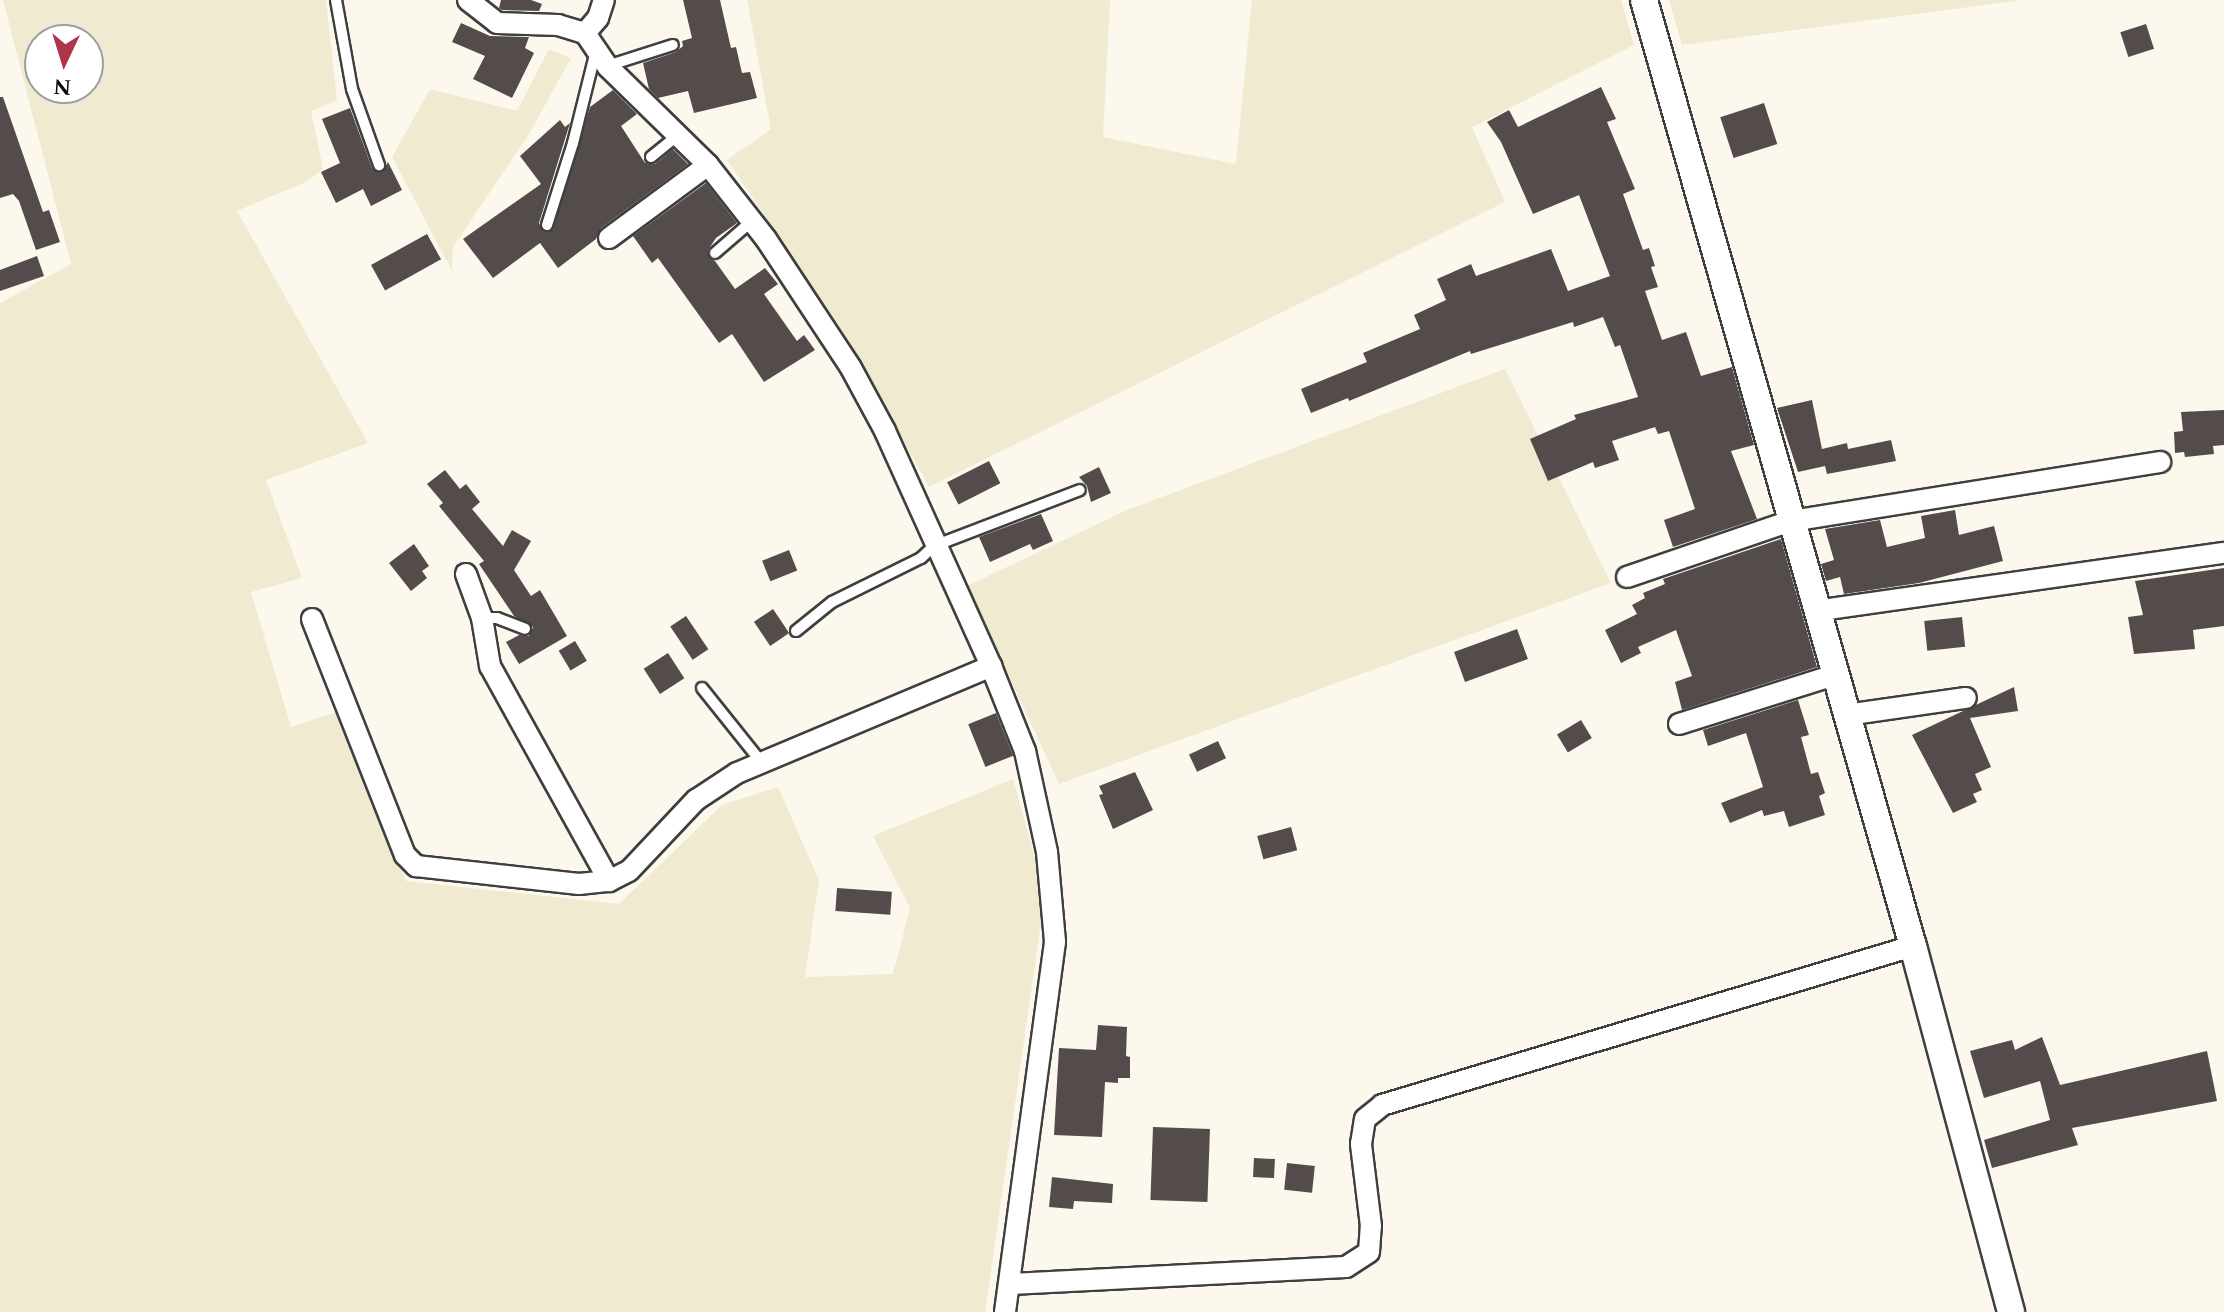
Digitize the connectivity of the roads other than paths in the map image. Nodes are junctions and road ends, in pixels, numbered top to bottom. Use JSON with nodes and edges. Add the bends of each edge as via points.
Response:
{"nodes":[{"id":1,"x":336,"y":0,"type":"edge"},
{"id":2,"x":468,"y":0,"type":"edge"},
{"id":3,"x":604,"y":0,"type":"edge"},
{"id":4,"x":1644,"y":0,"type":"edge"},
{"id":5,"x":673,"y":45,"type":"dead end"},
{"id":6,"x":596,"y":50,"type":"junction"},
{"id":7,"x":678,"y":135,"type":"junction"},
{"id":8,"x":651,"y":157,"type":"dead end"},
{"id":9,"x":379,"y":165,"type":"dead end"},
{"id":10,"x":708,"y":165,"type":"junction"},
{"id":11,"x":752,"y":221,"type":"junction"},
{"id":12,"x":547,"y":225,"type":"dead end"},
{"id":13,"x":609,"y":238,"type":"dead end"},
{"id":14,"x":715,"y":253,"type":"dead end"},
{"id":15,"x":2160,"y":462,"type":"dead end"},
{"id":16,"x":1080,"y":490,"type":"dead end"},
{"id":17,"x":1791,"y":521,"type":"junction"},
{"id":18,"x":934,"y":546,"type":"junction"},
{"id":19,"x":2224,"y":553,"type":"edge"},
{"id":20,"x":466,"y":574,"type":"dead end"},
{"id":21,"x":1627,"y":577,"type":"dead end"},
{"id":22,"x":1815,"y":611,"type":"junction"},
{"id":23,"x":482,"y":618,"type":"junction"},
{"id":24,"x":312,"y":619,"type":"dead end"},
{"id":25,"x":525,"y":629,"type":"dead end"},
{"id":26,"x":796,"y":631,"type":"dead end"},
{"id":27,"x":991,"y":666,"type":"junction"},
{"id":28,"x":1834,"y":675,"type":"junction"},
{"id":29,"x":702,"y":688,"type":"dead end"},
{"id":30,"x":1966,"y":698,"type":"dead end"},
{"id":31,"x":1846,"y":715,"type":"junction"},
{"id":32,"x":1679,"y":724,"type":"dead end"},
{"id":33,"x":762,"y":763,"type":"junction"},
{"id":34,"x":609,"y":881,"type":"junction"},
{"id":35,"x":1913,"y":946,"type":"junction"},
{"id":36,"x":1011,"y":1284,"type":"junction"},
{"id":37,"x":1005,"y":1312,"type":"edge"},
{"id":38,"x":2011,"y":1312,"type":"edge"}],
"edges":[{"from":1,"to":9,"type":"lane","via":[[352,89]]},
{"from":2,"to":6,"type":"street","via":[[497,23],[558,25]]},
{"from":3,"to":6,"type":"street"},
{"from":4,"to":17,"type":"street"},
{"from":5,"to":6,"type":"lane"},
{"from":6,"to":7,"type":"street"},
{"from":6,"to":12,"type":"lane"},
{"from":7,"to":8,"type":"lane"},
{"from":7,"to":10,"type":"street"},
{"from":10,"to":11,"type":"street"},
{"from":10,"to":13,"type":"street"},
{"from":11,"to":14,"type":"lane"},
{"from":11,"to":18,"type":"street","via":[[851,368],[885,431]]},
{"from":15,"to":17,"type":"street"},
{"from":16,"to":18,"type":"lane"},
{"from":17,"to":21,"type":"street"},
{"from":17,"to":22,"type":"street"},
{"from":18,"to":26,"type":"lane","via":[[921,558],[832,602]]},
{"from":18,"to":27,"type":"street"},
{"from":19,"to":22,"type":"street"},
{"from":20,"to":23,"type":"street"},
{"from":22,"to":28,"type":"street"},
{"from":23,"to":25,"type":"lane"},
{"from":23,"to":34,"type":"street","via":[[490,666]]},
{"from":24,"to":34,"type":"street","via":[[405,855],[416,866],[579,884]]},
{"from":27,"to":33,"type":"street"},
{"from":27,"to":36,"type":"street","via":[[1025,751],[1047,852],[1055,942]]},
{"from":28,"to":31,"type":"street"},
{"from":28,"to":32,"type":"street"},
{"from":29,"to":33,"type":"lane"},
{"from":30,"to":31,"type":"street"},
{"from":31,"to":35,"type":"street"},
{"from":33,"to":34,"type":"street","via":[[696,800],[629,871]]},
{"from":35,"to":36,"type":"street","via":[[1382,1105],[1365,1119],[1361,1144],[1369,1252],[1346,1267]]},
{"from":35,"to":38,"type":"street"},
{"from":36,"to":37,"type":"street"}]}
